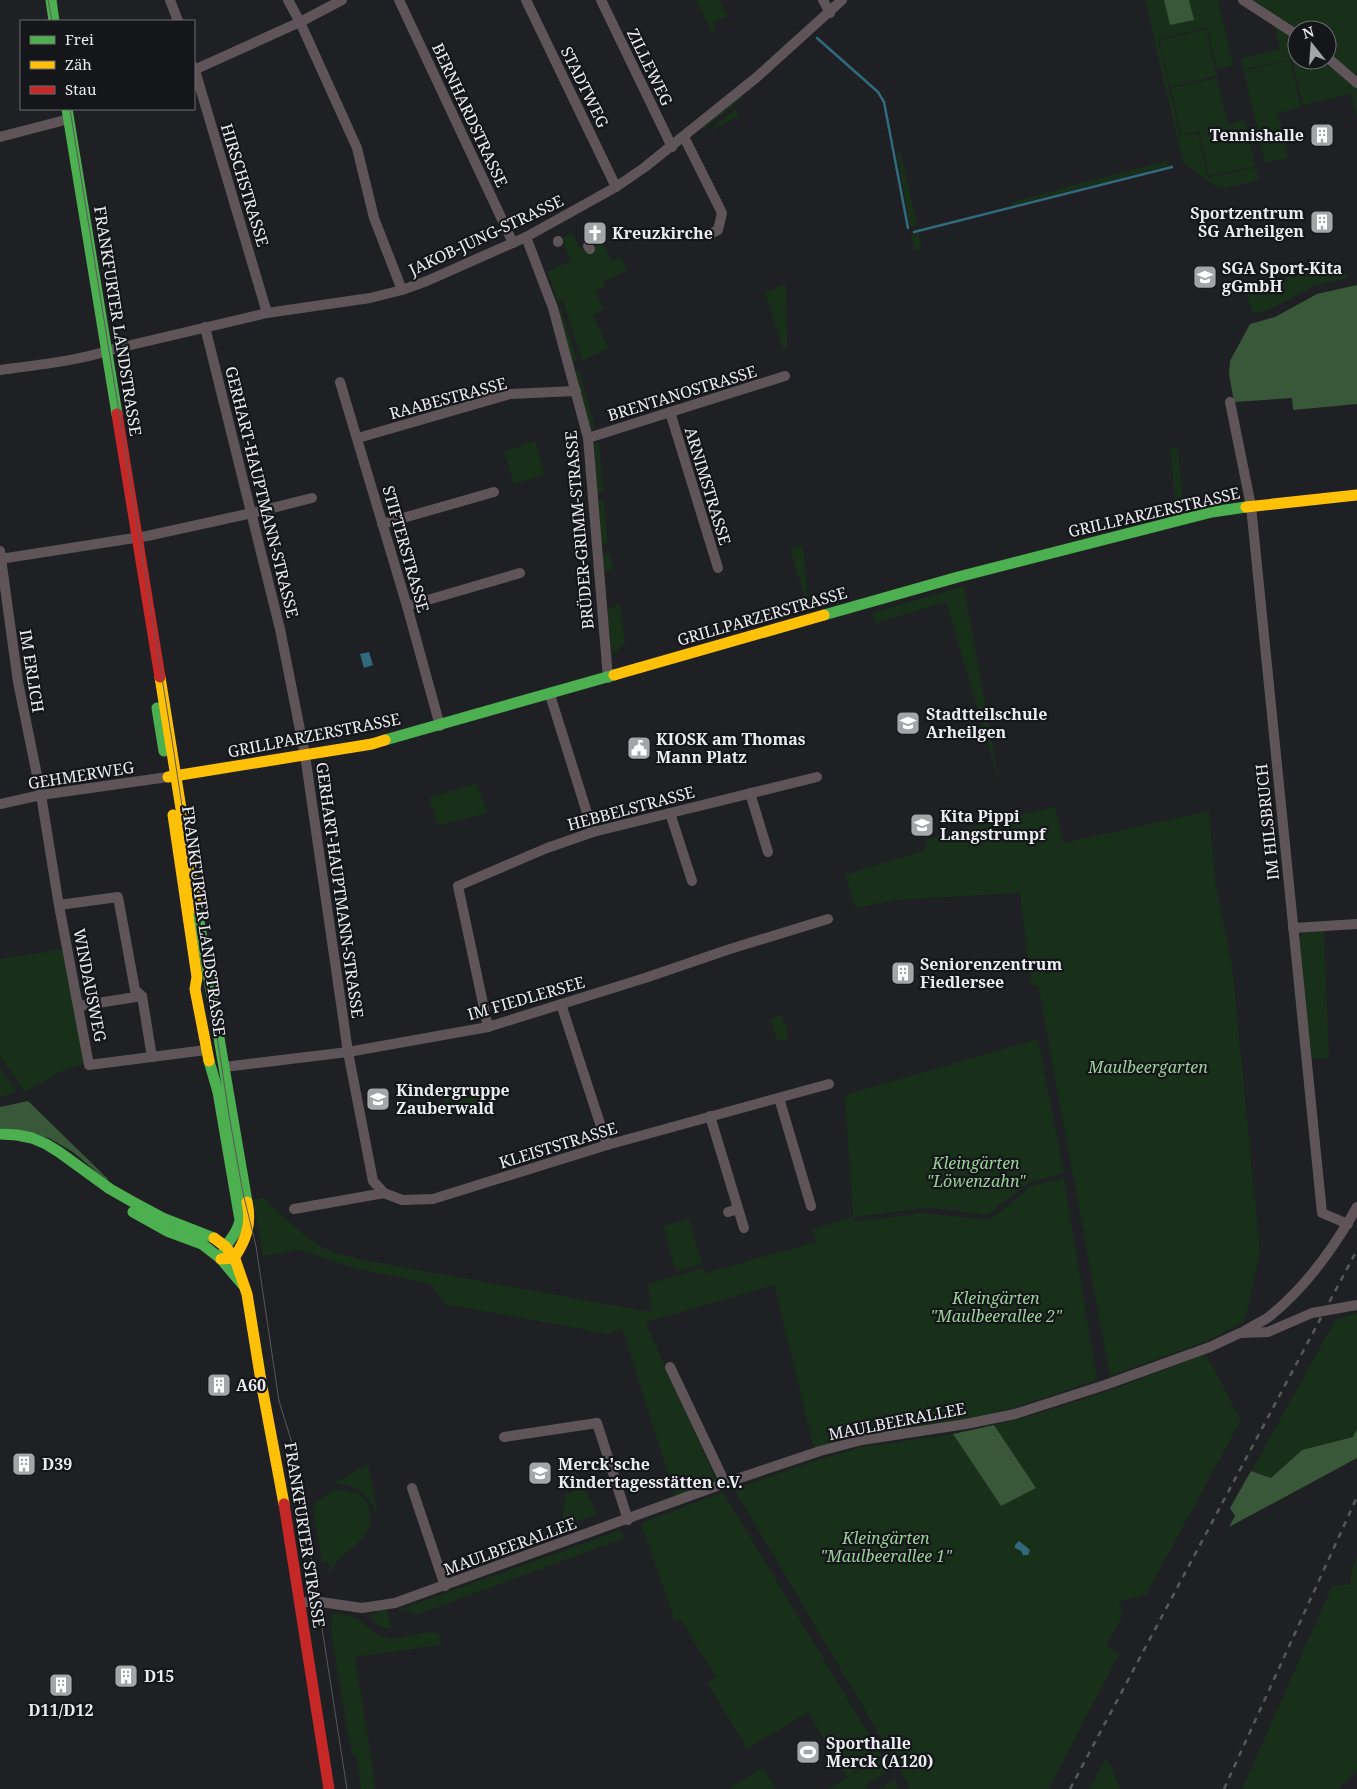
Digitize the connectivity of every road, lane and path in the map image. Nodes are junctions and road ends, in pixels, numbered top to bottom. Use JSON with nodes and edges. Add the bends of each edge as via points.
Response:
{"nodes":[{"id":1,"x":50,"y":0,"type":"edge"},
{"id":2,"x":170,"y":0,"type":"edge"},
{"id":3,"x":288,"y":0,"type":"edge"},
{"id":4,"x":342,"y":0,"type":"edge"},
{"id":5,"x":399,"y":0,"type":"edge"},
{"id":6,"x":526,"y":0,"type":"edge"},
{"id":7,"x":601,"y":0,"type":"edge"},
{"id":8,"x":823,"y":0,"type":"edge"},
{"id":9,"x":842,"y":0,"type":"edge"},
{"id":10,"x":1243,"y":0,"type":"edge"},
{"id":11,"x":830,"y":13,"type":"junction"},
{"id":12,"x":54,"y":20,"type":"edge"},
{"id":13,"x":178,"y":20,"type":"edge"},
{"id":14,"x":300,"y":22,"type":"junction"},
{"id":15,"x":1287,"y":29,"type":"edge"},
{"id":16,"x":1337,"y":66,"type":"edge"},
{"id":17,"x":195,"y":69,"type":"edge"},
{"id":18,"x":195,"y":72,"type":"edge"},
{"id":19,"x":1357,"y":83,"type":"edge"},
{"id":20,"x":68,"y":114,"type":"edge"},
{"id":21,"x":684,"y":137,"type":"junction"},
{"id":22,"x":0,"y":138,"type":"edge"},
{"id":23,"x":672,"y":147,"type":"junction"},
{"id":24,"x":616,"y":187,"type":"junction"},
{"id":25,"x":710,"y":234,"type":"dead end"},
{"id":26,"x":526,"y":237,"type":"junction"},
{"id":27,"x":513,"y":243,"type":"junction"},
{"id":28,"x":402,"y":290,"type":"junction"},
{"id":29,"x":267,"y":313,"type":"junction"},
{"id":30,"x":205,"y":327,"type":"junction"},
{"id":31,"x":106,"y":351,"type":"junction"},
{"id":32,"x":0,"y":370,"type":"edge"},
{"id":33,"x":785,"y":376,"type":"dead end"},
{"id":34,"x":340,"y":382,"type":"dead end"},
{"id":35,"x":576,"y":391,"type":"junction"},
{"id":36,"x":1230,"y":402,"type":"dead end"},
{"id":37,"x":670,"y":412,"type":"junction"},
{"id":38,"x":358,"y":438,"type":"junction"},
{"id":39,"x":588,"y":438,"type":"junction"},
{"id":40,"x":494,"y":492,"type":"dead end"},
{"id":41,"x":1357,"y":495,"type":"edge"},
{"id":42,"x":312,"y":498,"type":"dead end"},
{"id":43,"x":1250,"y":506,"type":"junction"},
{"id":44,"x":252,"y":513,"type":"junction"},
{"id":45,"x":382,"y":524,"type":"junction"},
{"id":46,"x":137,"y":538,"type":"junction"},
{"id":47,"x":0,"y":551,"type":"edge"},
{"id":48,"x":0,"y":559,"type":"edge"},
{"id":49,"x":718,"y":568,"type":"dead end"},
{"id":50,"x":520,"y":573,"type":"dead end"},
{"id":51,"x":407,"y":606,"type":"junction"},
{"id":52,"x":608,"y":678,"type":"junction"},
{"id":53,"x":550,"y":695,"type":"junction"},
{"id":54,"x":440,"y":726,"type":"junction"},
{"id":55,"x":305,"y":755,"type":"junction"},
{"id":56,"x":172,"y":777,"type":"junction"},
{"id":57,"x":817,"y":777,"type":"dead end"},
{"id":58,"x":750,"y":793,"type":"junction"},
{"id":59,"x":41,"y":795,"type":"junction"},
{"id":60,"x":0,"y":804,"type":"edge"},
{"id":61,"x":670,"y":812,"type":"junction"},
{"id":62,"x":593,"y":832,"type":"junction"},
{"id":63,"x":768,"y":852,"type":"dead end"},
{"id":64,"x":692,"y":881,"type":"dead end"},
{"id":65,"x":59,"y":905,"type":"junction"},
{"id":66,"x":828,"y":919,"type":"dead end"},
{"id":67,"x":1357,"y":924,"type":"edge"},
{"id":68,"x":1293,"y":928,"type":"junction"},
{"id":69,"x":142,"y":996,"type":"junction"},
{"id":70,"x":561,"y":1004,"type":"junction"},
{"id":71,"x":79,"y":1006,"type":"junction"},
{"id":72,"x":488,"y":1027,"type":"junction"},
{"id":73,"x":206,"y":1050,"type":"junction"},
{"id":74,"x":348,"y":1052,"type":"junction"},
{"id":75,"x":152,"y":1057,"type":"junction"},
{"id":76,"x":224,"y":1067,"type":"junction"},
{"id":77,"x":211,"y":1069,"type":"junction"},
{"id":78,"x":829,"y":1084,"type":"dead end"},
{"id":79,"x":779,"y":1098,"type":"junction"},
{"id":80,"x":710,"y":1116,"type":"junction"},
{"id":81,"x":0,"y":1134,"type":"edge"},
{"id":82,"x":608,"y":1145,"type":"junction"},
{"id":83,"x":93,"y":1178,"type":"junction"},
{"id":84,"x":384,"y":1193,"type":"junction"},
{"id":85,"x":811,"y":1206,"type":"dead end"},
{"id":86,"x":1357,"y":1208,"type":"edge"},
{"id":87,"x":294,"y":1209,"type":"dead end"},
{"id":88,"x":1348,"y":1224,"type":"junction"},
{"id":89,"x":744,"y":1228,"type":"dead end"},
{"id":90,"x":225,"y":1246,"type":"junction"},
{"id":91,"x":234,"y":1258,"type":"junction"},
{"id":92,"x":221,"y":1259,"type":"junction"},
{"id":93,"x":245,"y":1287,"type":"junction"},
{"id":94,"x":1357,"y":1305,"type":"edge"},
{"id":95,"x":1240,"y":1333,"type":"junction"},
{"id":96,"x":670,"y":1368,"type":"dead end"},
{"id":97,"x":504,"y":1437,"type":"dead end"},
{"id":98,"x":725,"y":1484,"type":"junction"},
{"id":99,"x":412,"y":1488,"type":"dead end"},
{"id":100,"x":628,"y":1520,"type":"junction"},
{"id":101,"x":445,"y":1586,"type":"junction"},
{"id":102,"x":300,"y":1603,"type":"junction"},
{"id":103,"x":329,"y":1789,"type":"edge"}],
"edges":[{"from":1,"to":12,"type":"street"},
{"from":2,"to":13,"type":"street"},
{"from":3,"to":14,"type":"street"},
{"from":4,"to":14,"type":"street"},
{"from":5,"to":27,"type":"street","name":"BERNHARDSTRASSE"},
{"from":6,"to":24,"type":"street","name":"STADTWEG"},
{"from":7,"to":23,"type":"street","name":"ZILLEWEG"},
{"from":8,"to":11,"type":"street"},
{"from":9,"to":11,"type":"street","name":"JAKOB-JUNG-STRASSE"},
{"from":10,"to":15,"type":"street"},
{"from":11,"to":21,"type":"street","name":"JAKOB-JUNG-STRASSE"},
{"from":14,"to":17,"type":"street"},
{"from":14,"to":28,"type":"street","via":[[357,148],[374,218]]},
{"from":16,"to":19,"type":"street"},
{"from":18,"to":29,"type":"street","name":"HIRSCHSTRASSE"},
{"from":20,"to":22,"type":"street"},
{"from":20,"to":31,"type":"street","name":"FRANKFURTER LANDSTRASSE"},
{"from":21,"to":23,"type":"street","name":"JAKOB-JUNG-STRASSE"},
{"from":21,"to":25,"type":"street","via":[[722,213],[718,230]]},
{"from":23,"to":24,"type":"street","name":"JAKOB-JUNG-STRASSE"},
{"from":24,"to":26,"type":"street","name":"JAKOB-JUNG-STRASSE"},
{"from":26,"to":27,"type":"street","name":"JAKOB-JUNG-STRASSE"},
{"from":26,"to":35,"type":"street","name":"BRÜDER-GRIMM-STRASSE","via":[[553,308]]},
{"from":27,"to":28,"type":"street","name":"JAKOB-JUNG-STRASSE"},
{"from":28,"to":29,"type":"street","name":"JAKOB-JUNG-STRASSE","via":[[370,298]]},
{"from":29,"to":30,"type":"street","name":"JAKOB-JUNG-STRASSE"},
{"from":30,"to":31,"type":"street","name":"JAKOB-JUNG-STRASSE"},
{"from":30,"to":44,"type":"street","name":"GERHART-HAUPTMANN-STRASSE"},
{"from":31,"to":32,"type":"street","name":"JAKOB-JUNG-STRASSE"},
{"from":31,"to":46,"type":"street","name":"FRANKFURTER LANDSTRASSE"},
{"from":33,"to":37,"type":"street","name":"BRENTANOSTRASSE"},
{"from":34,"to":38,"type":"street","name":"STIFTERSTRASSE"},
{"from":35,"to":38,"type":"street","name":"RAABESTRASSE","via":[[510,394]]},
{"from":35,"to":39,"type":"street","name":"BRÜDER-GRIMM-STRASSE"},
{"from":36,"to":43,"type":"street","name":"IM HILSBRUCH"},
{"from":37,"to":39,"type":"street","name":"BRENTANOSTRASSE"},
{"from":37,"to":49,"type":"street","name":"ARNIMSTRASSE"},
{"from":38,"to":45,"type":"street","name":"STIFTERSTRASSE"},
{"from":39,"to":52,"type":"street","name":"BRÜDER-GRIMM-STRASSE"},
{"from":40,"to":45,"type":"street"},
{"from":41,"to":43,"type":"street","name":"GRILLPARZERSTRASSE"},
{"from":42,"to":44,"type":"street"},
{"from":43,"to":52,"type":"street","name":"GRILLPARZERSTRASSE","via":[[1194,516],[958,577]]},
{"from":43,"to":68,"type":"street","name":"IM HILSBRUCH"},
{"from":44,"to":46,"type":"street"},
{"from":44,"to":55,"type":"street","name":"GERHART-HAUPTMANN-STRASSE","via":[[280,629]]},
{"from":45,"to":51,"type":"street","name":"STIFTERSTRASSE"},
{"from":46,"to":48,"type":"street"},
{"from":46,"to":56,"type":"street","name":"FRANKFURTER LANDSTRASSE"},
{"from":47,"to":48,"type":"street","name":"IM ERLICH"},
{"from":48,"to":59,"type":"street","name":"IM ERLICH","via":[[18,682]]},
{"from":50,"to":51,"type":"street"},
{"from":51,"to":54,"type":"street","name":"STIFTERSTRASSE"},
{"from":52,"to":53,"type":"street","name":"GRILLPARZERSTRASSE"},
{"from":53,"to":54,"type":"street","name":"GRILLPARZERSTRASSE"},
{"from":53,"to":62,"type":"street"},
{"from":54,"to":55,"type":"street","name":"GRILLPARZERSTRASSE","via":[[372,744]]},
{"from":55,"to":56,"type":"street","name":"GRILLPARZERSTRASSE"},
{"from":55,"to":74,"type":"street","name":"GERHART-HAUPTMANN-STRASSE"},
{"from":56,"to":59,"type":"street","name":"GEHMERWEG"},
{"from":56,"to":73,"type":"street","name":"FRANKFURTER LANDSTRASSE","via":[[197,977],[195,989]]},
{"from":56,"to":76,"type":"street","name":"FRANKFURTER LANDSTRASSE"},
{"from":57,"to":58,"type":"street","name":"HEBBELSTRASSE"},
{"from":58,"to":61,"type":"street","name":"HEBBELSTRASSE"},
{"from":58,"to":63,"type":"street"},
{"from":59,"to":60,"type":"street","name":"GEHMERWEG"},
{"from":59,"to":65,"type":"street","name":"WINDAUSWEG"},
{"from":61,"to":62,"type":"street","name":"HEBBELSTRASSE"},
{"from":61,"to":64,"type":"street"},
{"from":62,"to":72,"type":"street","name":"HEBBELSTRASSE","via":[[458,886]]},
{"from":65,"to":69,"type":"street","via":[[118,897],[135,990]]},
{"from":65,"to":71,"type":"street","name":"WINDAUSWEG"},
{"from":66,"to":70,"type":"street","name":"IM FIEDLERSEE"},
{"from":67,"to":68,"type":"street"},
{"from":68,"to":88,"type":"street","name":"IM HILSBRUCH","via":[[1322,1213]]},
{"from":69,"to":71,"type":"street"},
{"from":69,"to":75,"type":"street"},
{"from":70,"to":72,"type":"street","name":"IM FIEDLERSEE"},
{"from":70,"to":82,"type":"street"},
{"from":71,"to":75,"type":"street","name":"WINDAUSWEG","via":[[89,1065]]},
{"from":72,"to":74,"type":"street","name":"IM FIEDLERSEE"},
{"from":73,"to":75,"type":"street","name":"WINDAUSWEG"},
{"from":73,"to":77,"type":"street","name":"FRANKFURTER LANDSTRASSE"},
{"from":74,"to":76,"type":"street","name":"IM FIEDLERSEE"},
{"from":74,"to":84,"type":"street","name":"GERHART-HAUPTMANN-STRASSE","via":[[373,1181]]},
{"from":76,"to":77,"type":"street"},
{"from":76,"to":91,"type":"street","name":"FRANKFURTER LANDSTRASSE","via":[[249,1212],[248,1231]]},
{"from":77,"to":90,"type":"street","name":"FRANKFURTER LANDSTRASSE","via":[[218,1092],[240,1220],[238,1231]]},
{"from":78,"to":79,"type":"street","name":"KLEISTSTRASSE"},
{"from":79,"to":80,"type":"street","name":"KLEISTSTRASSE"},
{"from":79,"to":85,"type":"street"},
{"from":80,"to":82,"type":"street","name":"KLEISTSTRASSE"},
{"from":80,"to":89,"type":"street","via":[[733,1211]]},
{"from":81,"to":83,"type":"street","via":[[39,1140],[64,1154]]},
{"from":82,"to":84,"type":"street","name":"KLEISTSTRASSE","via":[[433,1199],[402,1200]]},
{"from":83,"to":90,"type":"street","via":[[131,1202]]},
{"from":83,"to":92,"type":"street","name":"FRANKFURTER STRASSE","via":[[130,1210],[167,1231],[202,1244]]},
{"from":84,"to":87,"type":"street","name":"KLEISTSTRASSE"},
{"from":86,"to":88,"type":"street"},
{"from":88,"to":95,"type":"street","via":[[1325,1260],[1297,1290],[1269,1316]]},
{"from":90,"to":91,"type":"street","name":"FRANKFURTER STRASSE"},
{"from":90,"to":92,"type":"street","name":"FRANKFURTER LANDSTRASSE"},
{"from":91,"to":92,"type":"street"},
{"from":91,"to":93,"type":"street","name":"FRANKFURTER STRASSE"},
{"from":92,"to":93,"type":"street","name":"FRANKFURTER STRASSE"},
{"from":93,"to":102,"type":"street","name":"FRANKFURTER STRASSE"},
{"from":94,"to":95,"type":"street","name":"MAULBEERALLEE","via":[[1312,1313],[1268,1332]]},
{"from":95,"to":98,"type":"street","name":"MAULBEERALLEE","via":[[1122,1379],[1015,1414],[862,1440]]},
{"from":96,"to":98,"type":"street"},
{"from":97,"to":100,"type":"street","via":[[597,1424]]},
{"from":98,"to":100,"type":"street","name":"MAULBEERALLEE"},
{"from":99,"to":101,"type":"street"},
{"from":100,"to":101,"type":"street","name":"MAULBEERALLEE"},
{"from":101,"to":102,"type":"street","name":"MAULBEERALLEE","via":[[395,1603],[362,1608]]},
{"from":102,"to":103,"type":"street","name":"FRANKFURTER STRASSE"}]}
